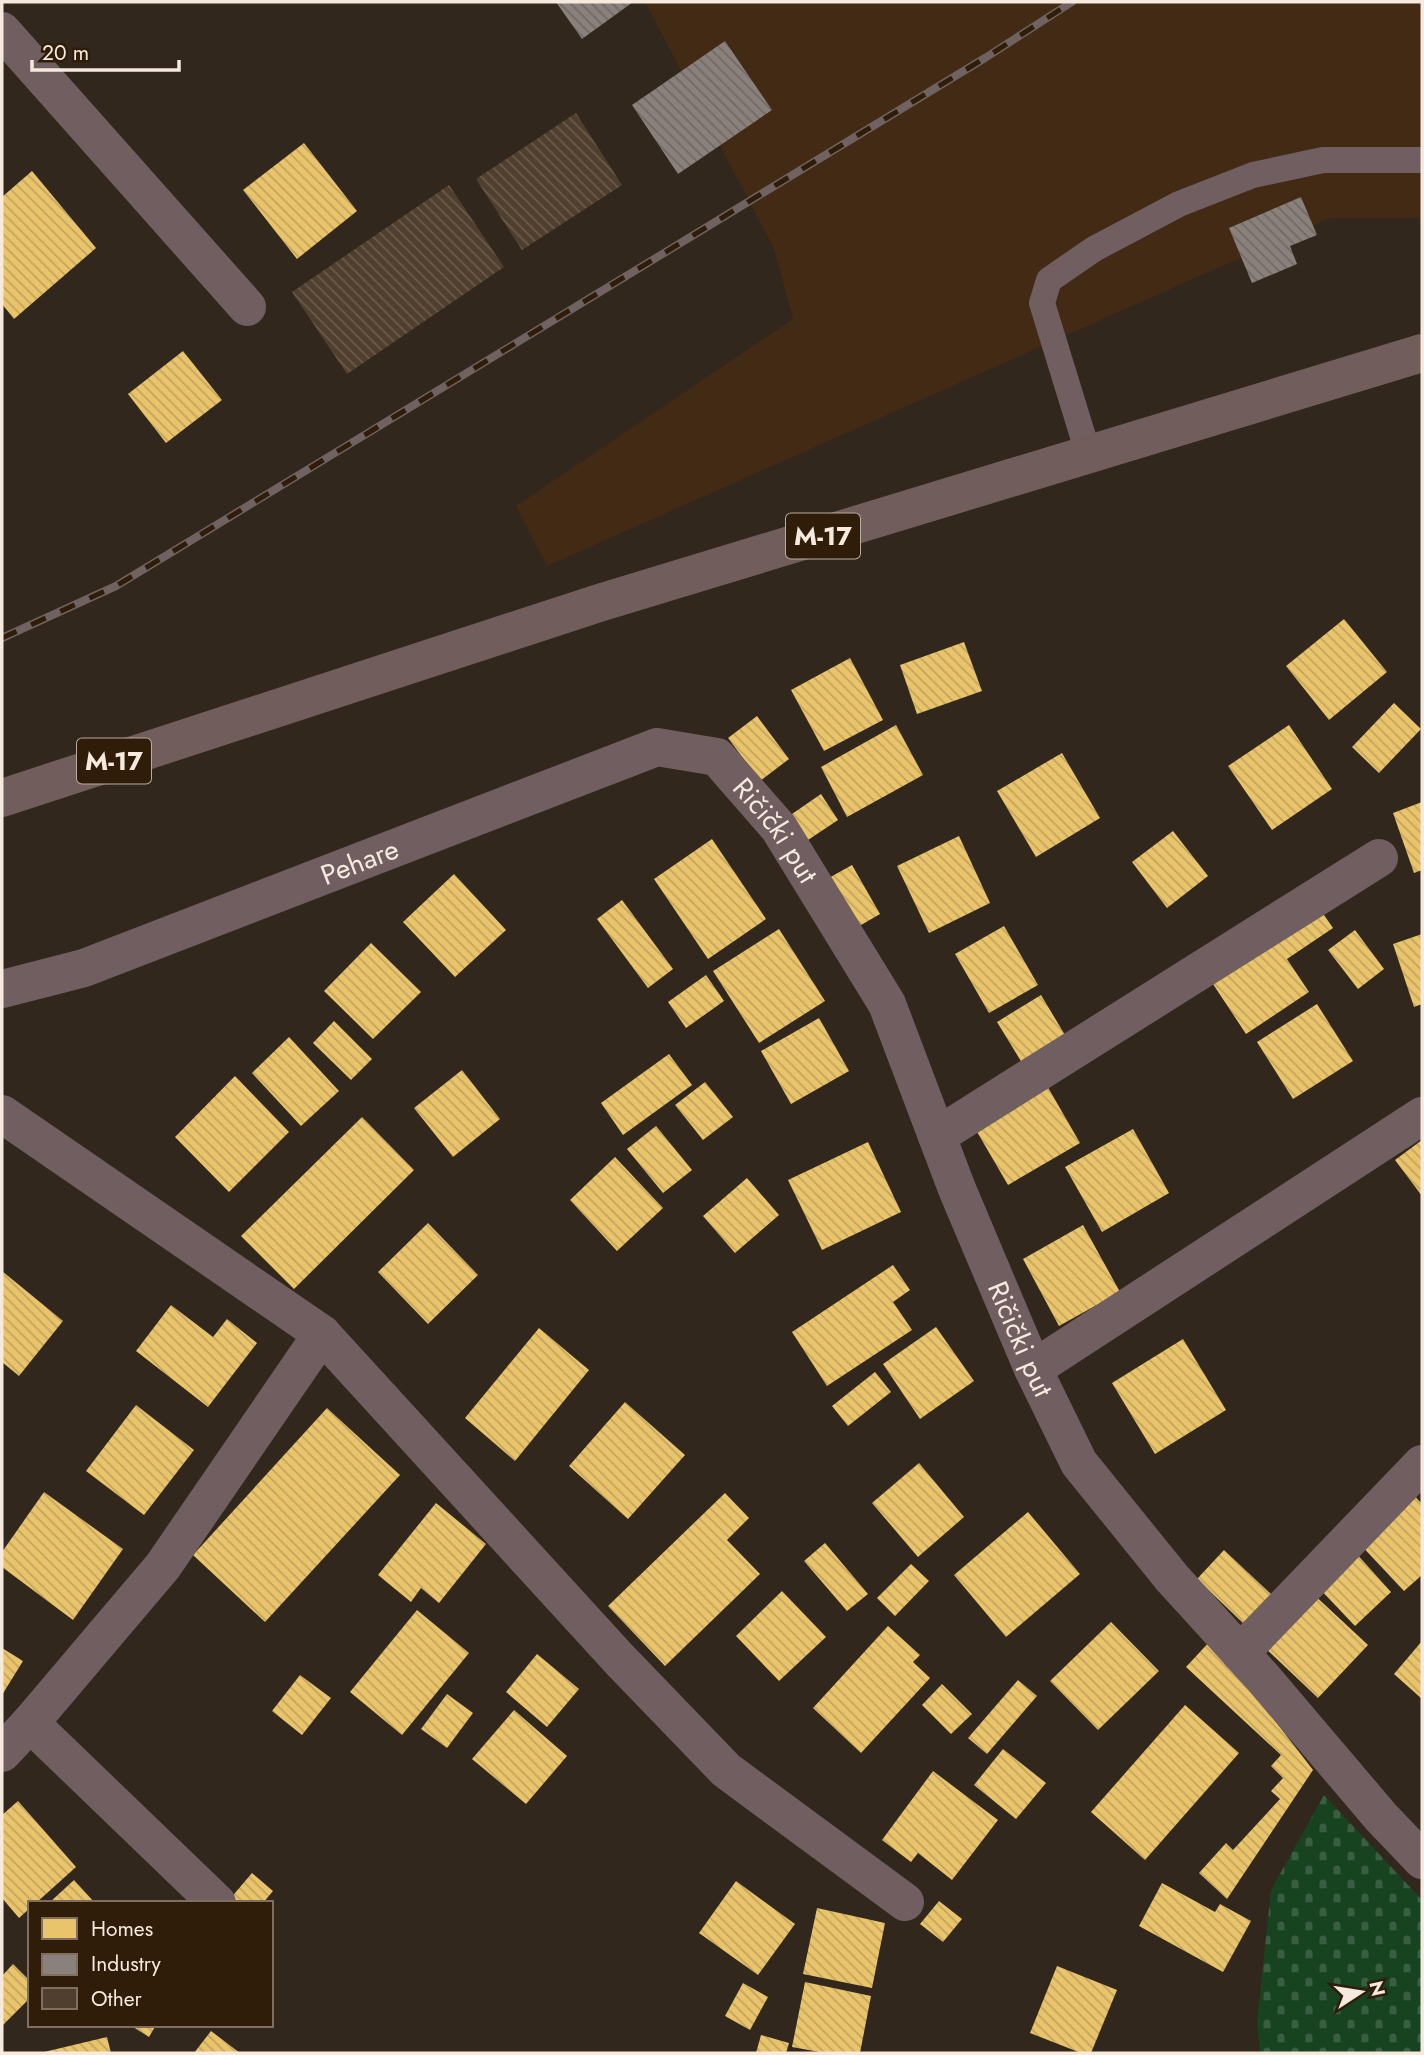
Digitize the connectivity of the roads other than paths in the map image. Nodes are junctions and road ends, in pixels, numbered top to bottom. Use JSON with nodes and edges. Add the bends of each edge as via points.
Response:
{"nodes":[{"id":1,"x":2,"y":31,"type":"edge"},
{"id":2,"x":1422,"y":160,"type":"edge"},
{"id":3,"x":247,"y":307,"type":"dead end"},
{"id":4,"x":1422,"y":353,"type":"edge"},
{"id":5,"x":1089,"y":456,"type":"junction"},
{"id":6,"x":717,"y":757,"type":"joint"},
{"id":7,"x":2,"y":798,"type":"edge"},
{"id":8,"x":1379,"y":858,"type":"dead end"},
{"id":9,"x":2,"y":989,"type":"edge"},
{"id":10,"x":2,"y":1114,"type":"edge"},
{"id":11,"x":1422,"y":1116,"type":"edge"},
{"id":12,"x":937,"y":1136,"type":"junction"},
{"id":13,"x":322,"y":1334,"type":"junction"},
{"id":14,"x":1033,"y":1369,"type":"junction"},
{"id":15,"x":1422,"y":1464,"type":"edge"},
{"id":16,"x":1240,"y":1653,"type":"junction"},
{"id":17,"x":30,"y":1723,"type":"junction"},
{"id":18,"x":2,"y":1753,"type":"edge"},
{"id":19,"x":1422,"y":1860,"type":"edge"},
{"id":20,"x":215,"y":1901,"type":"edge"},
{"id":21,"x":905,"y":1902,"type":"dead end"}],
"edges":[{"from":1,"to":3,"type":"street"},
{"from":2,"to":5,"type":"lane","via":[[1323,160],[1253,175],[1179,204],[1094,249],[1049,280],[1042,303]]},
{"from":4,"to":5,"type":"main road","number":"M-17"},
{"from":5,"to":7,"type":"main road","number":"M-17","via":[[599,603]]},
{"from":6,"to":9,"type":"street","name":"Pehare","via":[[657,747],[84,968]]},
{"from":6,"to":12,"type":"street","name":"Ričički put","via":[[779,828],[887,1004]]},
{"from":8,"to":12,"type":"street"},
{"from":10,"to":13,"type":"street"},
{"from":11,"to":14,"type":"street"},
{"from":12,"to":14,"type":"street","name":"Ričički put"},
{"from":13,"to":17,"type":"street","via":[[163,1566]]},
{"from":13,"to":21,"type":"street","via":[[726,1770]]},
{"from":14,"to":16,"type":"street","name":"Ričički put","via":[[1079,1463]]},
{"from":15,"to":16,"type":"street"},
{"from":16,"to":19,"type":"street","name":"Ričički put"},
{"from":17,"to":18,"type":"street"},
{"from":17,"to":20,"type":"street"}]}
